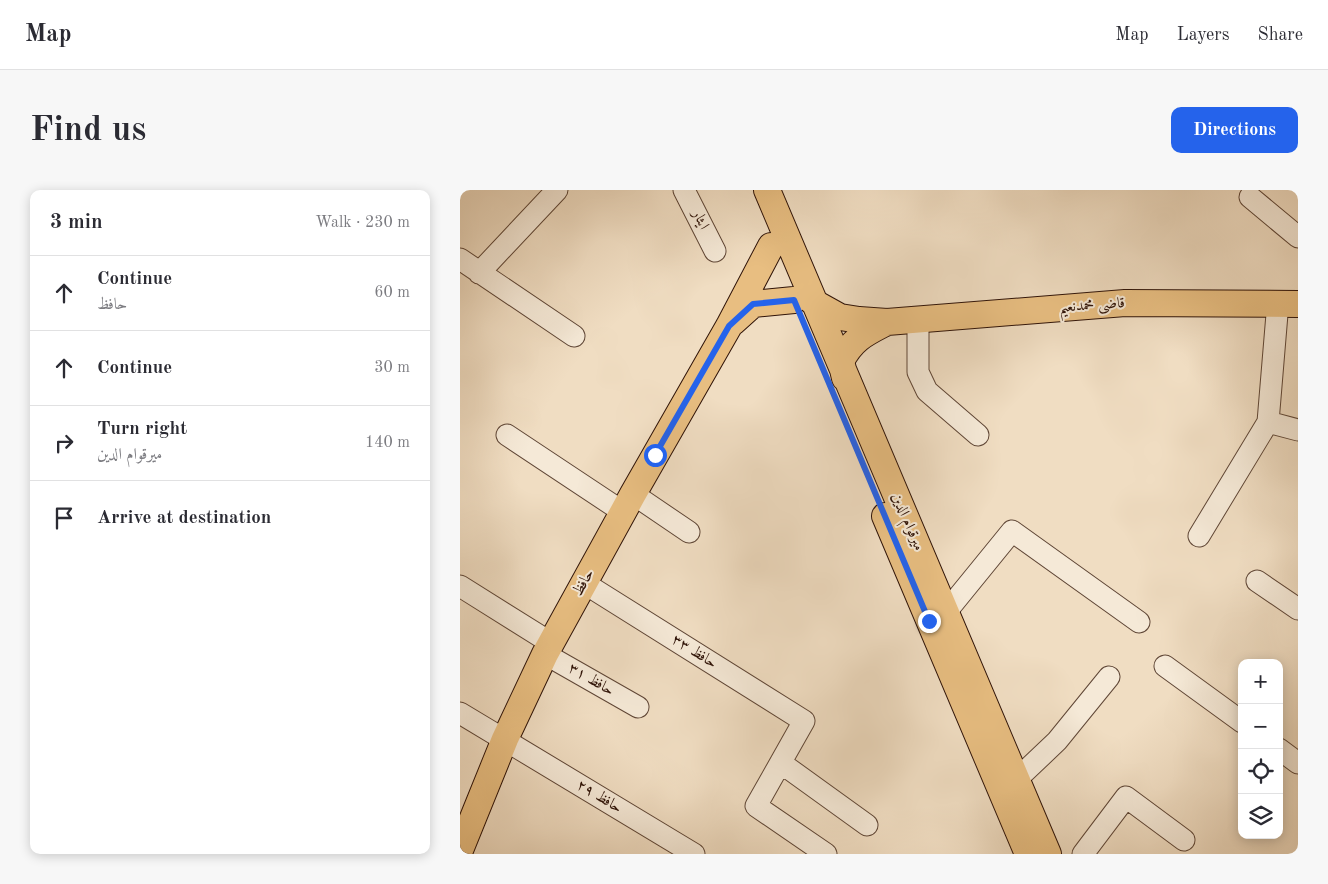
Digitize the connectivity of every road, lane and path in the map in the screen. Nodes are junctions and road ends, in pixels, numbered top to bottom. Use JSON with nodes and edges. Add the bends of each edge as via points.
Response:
{"nodes":[{"id":1,"x":557,"y":190,"type":"edge"},
{"id":2,"x":684,"y":190,"type":"edge"},
{"id":3,"x":748,"y":190,"type":"edge"},
{"id":4,"x":767,"y":190,"type":"edge"},
{"id":5,"x":1250,"y":197,"type":"dead end"},
{"id":6,"x":1298,"y":236,"type":"edge"},
{"id":7,"x":771,"y":246,"type":"junction"},
{"id":8,"x":715,"y":251,"type":"dead end"},
{"id":9,"x":460,"y":258,"type":"edge"},
{"id":10,"x":479,"y":273,"type":"junction"},
{"id":11,"x":804,"y":301,"type":"junction"},
{"id":12,"x":1288,"y":303,"type":"edge"},
{"id":13,"x":918,"y":319,"type":"junction"},
{"id":14,"x":887,"y":322,"type":"junction"},
{"id":15,"x":729,"y":326,"type":"junction"},
{"id":16,"x":574,"y":336,"type":"dead end"},
{"id":17,"x":845,"y":378,"type":"junction"},
{"id":18,"x":1268,"y":422,"type":"junction"},
{"id":19,"x":1298,"y":430,"type":"edge"},
{"id":20,"x":507,"y":435,"type":"dead end"},
{"id":21,"x":978,"y":435,"type":"dead end"},
{"id":22,"x":628,"y":503,"type":"junction"},
{"id":23,"x":689,"y":532,"type":"dead end"},
{"id":24,"x":1199,"y":536,"type":"dead end"},
{"id":25,"x":1257,"y":581,"type":"dead end"},
{"id":26,"x":584,"y":583,"type":"junction"},
{"id":27,"x":460,"y":586,"type":"edge"},
{"id":28,"x":1298,"y":609,"type":"edge"},
{"id":29,"x":937,"y":617,"type":"junction"},
{"id":30,"x":1138,"y":622,"type":"dead end"},
{"id":31,"x":548,"y":648,"type":"junction"},
{"id":32,"x":1165,"y":666,"type":"dead end"},
{"id":33,"x":1109,"y":677,"type":"dead end"},
{"id":34,"x":638,"y":707,"type":"dead end"},
{"id":35,"x":460,"y":713,"type":"edge"},
{"id":36,"x":1238,"y":719,"type":"edge"},
{"id":37,"x":505,"y":740,"type":"junction"},
{"id":38,"x":1283,"y":752,"type":"edge"},
{"id":39,"x":781,"y":763,"type":"junction"},
{"id":40,"x":1298,"y":763,"type":"edge"},
{"id":41,"x":1016,"y":780,"type":"junction"},
{"id":42,"x":867,"y":825,"type":"dead end"},
{"id":43,"x":1184,"y":840,"type":"dead end"},
{"id":44,"x":460,"y":850,"type":"edge"},
{"id":45,"x":694,"y":854,"type":"edge"},
{"id":46,"x":826,"y":854,"type":"edge"},
{"id":47,"x":1028,"y":854,"type":"edge"},
{"id":48,"x":1048,"y":854,"type":"edge"},
{"id":49,"x":1083,"y":854,"type":"edge"}],
"edges":[{"from":1,"to":10,"type":"street"},
{"from":2,"to":8,"type":"street","name":"ایثار"},
{"from":3,"to":7,"type":"main road","name":"میرقوام الدین"},
{"from":4,"to":11,"type":"main road","name":"میرقوام الدین"},
{"from":5,"to":6,"type":"street"},
{"from":7,"to":11,"type":"main road","name":"میرقوام الدین"},
{"from":7,"to":15,"type":"main road","name":"حافظ"},
{"from":9,"to":10,"type":"street"},
{"from":10,"to":16,"type":"street"},
{"from":11,"to":14,"type":"main road","name":"قاضی محمدنعیم","via":[[840,317]]},
{"from":11,"to":15,"type":"main road","via":[[753,304]]},
{"from":11,"to":17,"type":"main road","name":"میرقوام الدین"},
{"from":11,"to":29,"type":"main road","name":"میرقوام الدین"},
{"from":12,"to":13,"type":"main road","name":"قاضی محمدنعیم","via":[[1124,303]]},
{"from":12,"to":18,"type":"street"},
{"from":13,"to":14,"type":"main road","name":"قاضی محمدنعیم"},
{"from":13,"to":21,"type":"street","via":[[918,372],[927,390]]},
{"from":14,"to":17,"type":"main road","name":"قاضی محمدنعیم","via":[[848,347],[841,360]]},
{"from":15,"to":22,"type":"main road","name":"حافظ"},
{"from":17,"to":29,"type":"main road","name":"میرقوام الدین"},
{"from":18,"to":19,"type":"street"},
{"from":18,"to":24,"type":"street"},
{"from":20,"to":22,"type":"street"},
{"from":22,"to":23,"type":"street"},
{"from":22,"to":26,"type":"main road","name":"حافظ"},
{"from":25,"to":28,"type":"street"},
{"from":26,"to":31,"type":"main road","name":"حافظ"},
{"from":26,"to":39,"type":"street","name":"حافظ ۳۳","via":[[804,721]]},
{"from":27,"to":31,"type":"street","name":"حافظ ۳۱"},
{"from":29,"to":30,"type":"street","via":[[1012,531]]},
{"from":29,"to":41,"type":"main road","name":"میرقوام الدین"},
{"from":29,"to":47,"type":"main road","name":"میرقوام الدین"},
{"from":31,"to":34,"type":"street","name":"حافظ ۳۱"},
{"from":31,"to":37,"type":"main road","name":"حافظ"},
{"from":32,"to":36,"type":"street"},
{"from":33,"to":41,"type":"street","via":[[1057,741]]},
{"from":35,"to":37,"type":"street","name":"حافظ ۲۹"},
{"from":37,"to":44,"type":"main road","name":"حافظ"},
{"from":37,"to":45,"type":"street","name":"حافظ ۲۹"},
{"from":38,"to":40,"type":"street"},
{"from":39,"to":42,"type":"street"},
{"from":39,"to":46,"type":"street","via":[[756,806]]},
{"from":41,"to":48,"type":"main road","name":"میرقوام الدین"},
{"from":43,"to":49,"type":"street","via":[[1126,796]]}]}
